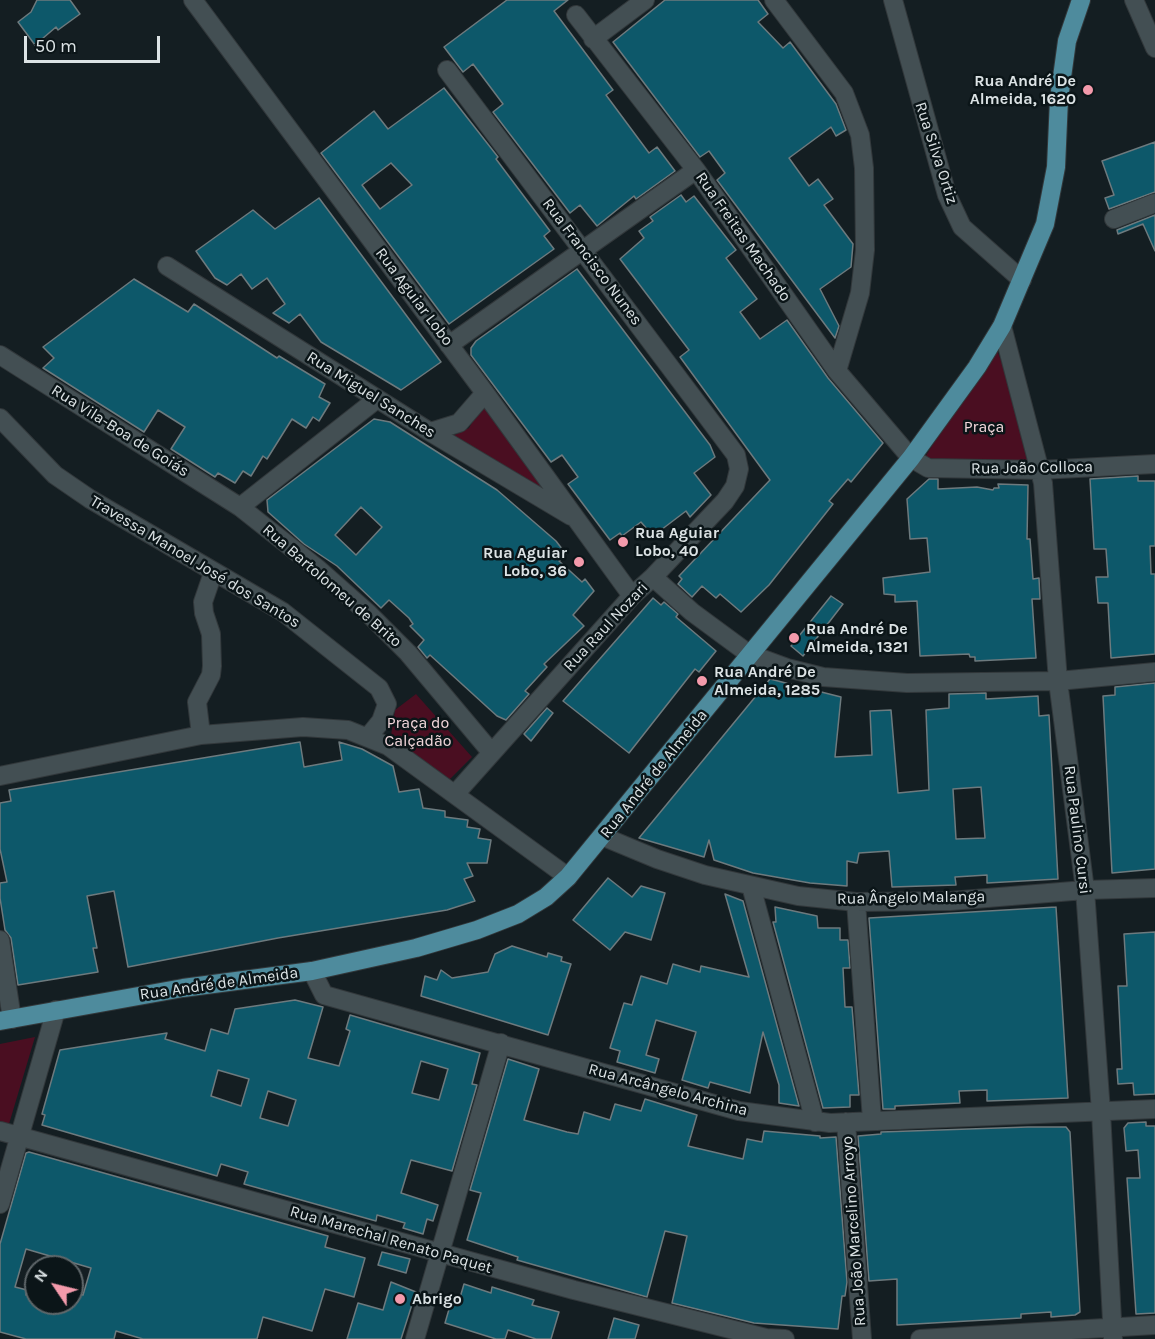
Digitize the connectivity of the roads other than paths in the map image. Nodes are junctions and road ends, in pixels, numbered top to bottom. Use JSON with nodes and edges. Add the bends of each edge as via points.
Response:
{"nodes":[{"id":1,"x":193,"y":0,"type":"edge"},
{"id":2,"x":645,"y":0,"type":"edge"},
{"id":3,"x":774,"y":0,"type":"edge"},
{"id":4,"x":893,"y":0,"type":"edge"},
{"id":5,"x":1081,"y":0,"type":"edge"},
{"id":6,"x":1134,"y":0,"type":"edge"},
{"id":7,"x":576,"y":15,"type":"dead end"},
{"id":8,"x":593,"y":39,"type":"junction"},
{"id":9,"x":1155,"y":48,"type":"edge"},
{"id":10,"x":447,"y":70,"type":"dead end"},
{"id":11,"x":696,"y":170,"type":"junction"},
{"id":12,"x":1155,"y":203,"type":"edge"},
{"id":13,"x":1114,"y":219,"type":"dead end"},
{"id":14,"x":584,"y":251,"type":"junction"},
{"id":15,"x":167,"y":266,"type":"dead end"},
{"id":16,"x":1022,"y":280,"type":"junction"},
{"id":17,"x":1002,"y":326,"type":"junction"},
{"id":18,"x":449,"y":345,"type":"junction"},
{"id":19,"x":0,"y":357,"type":"edge"},
{"id":20,"x":837,"y":371,"type":"junction"},
{"id":21,"x":485,"y":393,"type":"junction"},
{"id":22,"x":377,"y":399,"type":"junction"},
{"id":23,"x":0,"y":418,"type":"edge"},
{"id":24,"x":430,"y":432,"type":"junction"},
{"id":25,"x":736,"y":455,"type":"joint"},
{"id":26,"x":911,"y":458,"type":"junction"},
{"id":27,"x":1155,"y":464,"type":"edge"},
{"id":28,"x":1040,"y":470,"type":"junction"},
{"id":29,"x":240,"y":507,"type":"junction"},
{"id":30,"x":578,"y":521,"type":"junction"},
{"id":31,"x":213,"y":573,"type":"junction"},
{"id":32,"x":653,"y":577,"type":"junction"},
{"id":33,"x":632,"y":596,"type":"junction"},
{"id":34,"x":749,"y":654,"type":"junction"},
{"id":35,"x":1155,"y":672,"type":"edge"},
{"id":36,"x":1058,"y":681,"type":"junction"},
{"id":37,"x":201,"y":735,"type":"junction"},
{"id":38,"x":369,"y":737,"type":"junction"},
{"id":39,"x":491,"y":752,"type":"junction"},
{"id":40,"x":0,"y":776,"type":"edge"},
{"id":41,"x":456,"y":793,"type":"junction"},
{"id":42,"x":604,"y":837,"type":"junction"},
{"id":43,"x":568,"y":878,"type":"junction"},
{"id":44,"x":751,"y":886,"type":"junction"},
{"id":45,"x":1155,"y":888,"type":"edge"},
{"id":46,"x":1085,"y":890,"type":"junction"},
{"id":47,"x":856,"y":902,"type":"junction"},
{"id":48,"x":0,"y":940,"type":"edge"},
{"id":49,"x":312,"y":971,"type":"junction"},
{"id":50,"x":56,"y":1010,"type":"junction"},
{"id":51,"x":6,"y":1020,"type":"edge"},
{"id":52,"x":501,"y":1043,"type":"junction"},
{"id":53,"x":1155,"y":1109,"type":"edge"},
{"id":54,"x":1101,"y":1112,"type":"junction"},
{"id":55,"x":872,"y":1120,"type":"junction"},
{"id":56,"x":815,"y":1122,"type":"junction"},
{"id":57,"x":846,"y":1122,"type":"junction"},
{"id":58,"x":0,"y":1131,"type":"edge"},
{"id":59,"x":19,"y":1137,"type":"junction"},
{"id":60,"x":0,"y":1204,"type":"edge"},
{"id":61,"x":438,"y":1254,"type":"junction"},
{"id":62,"x":1155,"y":1325,"type":"edge"},
{"id":63,"x":1113,"y":1333,"type":"edge"},
{"id":64,"x":415,"y":1339,"type":"edge"},
{"id":65,"x":766,"y":1339,"type":"edge"},
{"id":66,"x":784,"y":1339,"type":"edge"},
{"id":67,"x":862,"y":1339,"type":"edge"},
{"id":68,"x":920,"y":1339,"type":"edge"}],
"edges":[{"from":1,"to":18,"type":"street","name":"Rua Aguiar Lobo"},
{"from":2,"to":8,"type":"street"},
{"from":3,"to":20,"type":"street","via":[[844,93],[860,135],[865,250],[860,293]]},
{"from":4,"to":16,"type":"street","name":"Rua Silva Ortiz","via":[[947,195],[962,227]]},
{"from":5,"to":16,"type":"main road","name":"Rua André de Almeida","via":[[1068,41],[1059,99],[1056,167],[1045,224]]},
{"from":6,"to":9,"type":"street"},
{"from":7,"to":8,"type":"street","name":"Rua Freitas Machado"},
{"from":8,"to":11,"type":"street","name":"Rua Freitas Machado"},
{"from":10,"to":14,"type":"street","name":"Rua Francisco Nunes"},
{"from":11,"to":14,"type":"street"},
{"from":11,"to":20,"type":"street","name":"Rua Freitas Machado"},
{"from":12,"to":13,"type":"street"},
{"from":14,"to":18,"type":"street"},
{"from":14,"to":25,"type":"street","name":"Rua Francisco Nunes"},
{"from":15,"to":22,"type":"street","name":"Rua Miguel Sanches"},
{"from":16,"to":17,"type":"main road","name":"Rua André de Almeida"},
{"from":17,"to":26,"type":"main road","name":"Rua André de Almeida"},
{"from":17,"to":28,"type":"street","name":"Rua Paulino Cursi"},
{"from":18,"to":21,"type":"street","name":"Rua Aguiar Lobo"},
{"from":19,"to":29,"type":"street","name":"Rua Vila-Boa de Goiás"},
{"from":20,"to":26,"type":"street","name":"Rua Freitas Machado"},
{"from":21,"to":24,"type":"street","via":[[459,423]]},
{"from":21,"to":30,"type":"street","name":"Rua Aguiar Lobo"},
{"from":22,"to":24,"type":"street","name":"Rua Miguel Sanches"},
{"from":22,"to":29,"type":"street"},
{"from":23,"to":31,"type":"street","name":"Travessa Manoel José dos Santos","via":[[55,475]]},
{"from":24,"to":30,"type":"street","name":"Rua Miguel Sanches"},
{"from":25,"to":32,"type":"street","name":"Rua Raul Nozari","via":[[739,469],[735,486],[725,501]]},
{"from":26,"to":28,"type":"street","name":"Rua João Colloca","via":[[928,468]]},
{"from":26,"to":34,"type":"main road","name":"Rua André de Almeida"},
{"from":27,"to":28,"type":"street","name":"Rua João Colloca"},
{"from":28,"to":36,"type":"street","name":"Rua Paulino Cursi"},
{"from":29,"to":39,"type":"street","name":"Rua Bartolomeu de Brito","via":[[369,614],[408,653]]},
{"from":30,"to":33,"type":"street","name":"Rua Aguiar Lobo"},
{"from":31,"to":37,"type":"street","via":[[203,602],[211,634],[212,666],[196,702]]},
{"from":31,"to":38,"type":"street","name":"Travessa Manoel José dos Santos","via":[[283,612],[379,687],[387,704]]},
{"from":32,"to":33,"type":"street","name":"Rua Raul Nozari"},
{"from":32,"to":34,"type":"street"},
{"from":33,"to":39,"type":"street","name":"Rua Raul Nozari"},
{"from":34,"to":36,"type":"street","via":[[787,669],[855,681]]},
{"from":34,"to":42,"type":"main road","name":"Rua André de Almeida"},
{"from":35,"to":36,"type":"street"},
{"from":36,"to":46,"type":"street","name":"Rua Paulino Cursi"},
{"from":37,"to":38,"type":"street","via":[[303,727],[348,730]]},
{"from":37,"to":40,"type":"street"},
{"from":38,"to":41,"type":"street"},
{"from":39,"to":41,"type":"street","name":"Rua Raul Nozari"},
{"from":41,"to":43,"type":"street"},
{"from":42,"to":43,"type":"main road","name":"Rua André de Almeida"},
{"from":42,"to":44,"type":"street","name":"Rua Ângelo Malanga","via":[[657,860]]},
{"from":43,"to":49,"type":"main road","name":"Rua André de Almeida","via":[[518,914],[477,930]]},
{"from":44,"to":47,"type":"street","name":"Rua Ângelo Malanga"},
{"from":44,"to":56,"type":"street"},
{"from":45,"to":46,"type":"street","name":"Rua Ângelo Malanga"},
{"from":46,"to":47,"type":"street","name":"Rua Ângelo Malanga","via":[[950,901]]},
{"from":46,"to":54,"type":"street","name":"Rua Paulino Cursi"},
{"from":47,"to":55,"type":"street","name":"Rua João Marcelino Arroyo"},
{"from":48,"to":51,"type":"street"},
{"from":49,"to":50,"type":"main road","name":"Rua André de Almeida"},
{"from":49,"to":52,"type":"street","name":"Rua Arcângelo Archina","via":[[324,995]]},
{"from":50,"to":51,"type":"main road","name":"Rua André de Almeida"},
{"from":50,"to":59,"type":"street"},
{"from":52,"to":56,"type":"street","name":"Rua Arcângelo Archina","via":[[739,1111]]},
{"from":52,"to":61,"type":"street"},
{"from":53,"to":54,"type":"street","name":"Rua Arcângelo Archina"},
{"from":54,"to":55,"type":"street","name":"Rua Arcângelo Archina"},
{"from":54,"to":63,"type":"street","name":"Rua Paulino Cursi"},
{"from":55,"to":57,"type":"street","name":"Rua Arcângelo Archina"},
{"from":56,"to":57,"type":"street","name":"Rua Arcângelo Archina"},
{"from":57,"to":67,"type":"street","name":"Rua João Marcelino Arroyo"},
{"from":58,"to":59,"type":"street","name":"Rua Marechal Renato Paquet"},
{"from":59,"to":60,"type":"street"},
{"from":59,"to":61,"type":"street","name":"Rua Marechal Renato Paquet"},
{"from":61,"to":64,"type":"street"},
{"from":61,"to":65,"type":"street","name":"Rua Marechal Renato Paquet"},
{"from":62,"to":63,"type":"street"},
{"from":63,"to":68,"type":"street"},
{"from":65,"to":66,"type":"street","name":"Rua Marechal Renato Paquet"}]}
